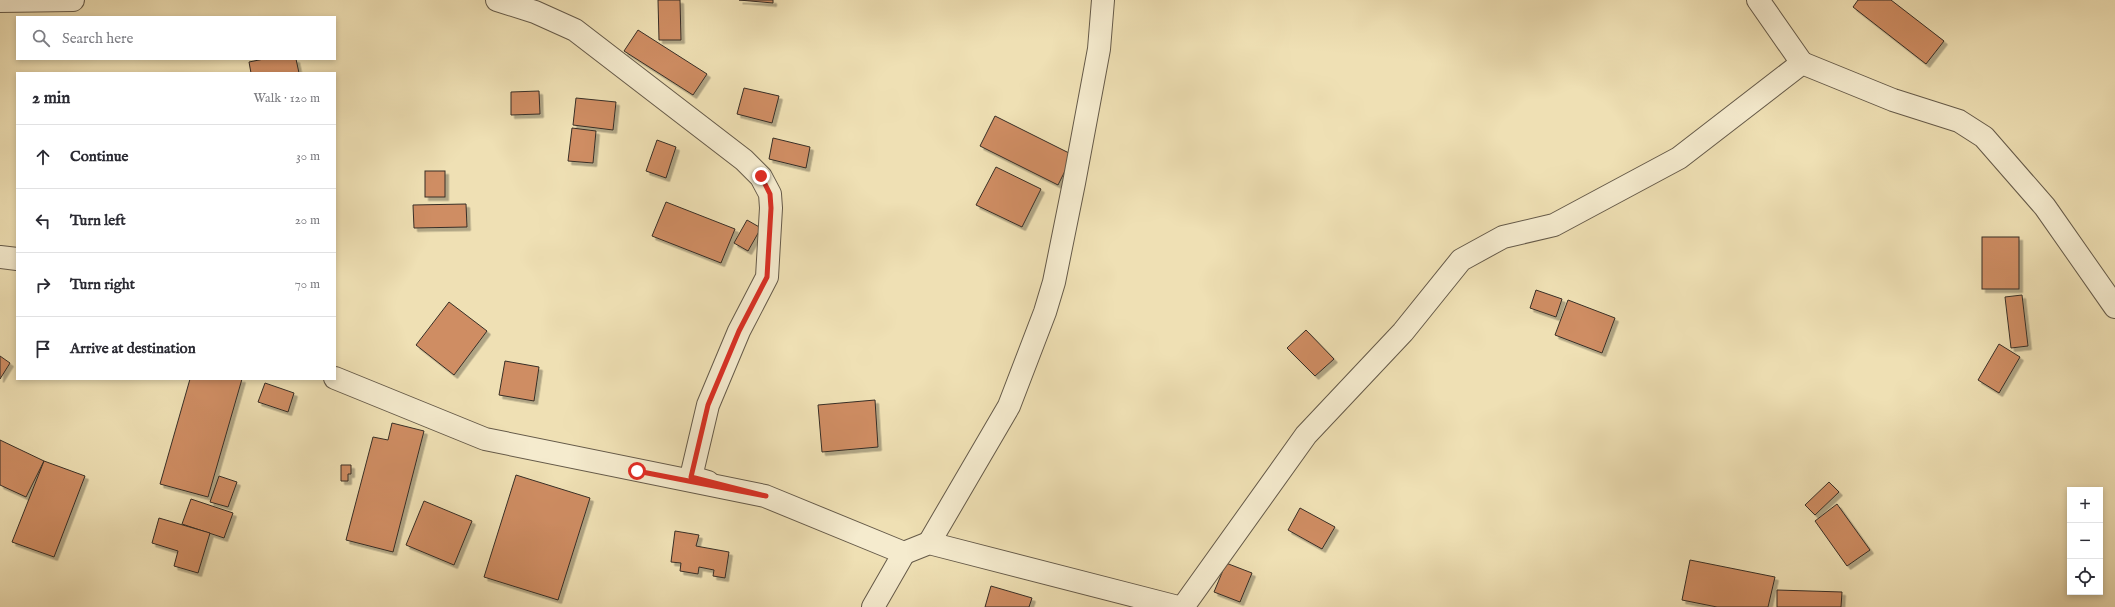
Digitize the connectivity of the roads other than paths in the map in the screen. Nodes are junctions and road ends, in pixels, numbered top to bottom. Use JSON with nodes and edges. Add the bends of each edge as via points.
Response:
{"nodes":[{"id":1,"x":73,"y":0,"type":"edge"},
{"id":2,"x":497,"y":0,"type":"edge"},
{"id":3,"x":1103,"y":0,"type":"edge"},
{"id":4,"x":1758,"y":0,"type":"edge"},
{"id":5,"x":0,"y":1,"type":"edge"},
{"id":6,"x":1802,"y":63,"type":"junction"},
{"id":7,"x":0,"y":257,"type":"edge"},
{"id":8,"x":16,"y":258,"type":"edge"},
{"id":9,"x":2115,"y":307,"type":"edge"},
{"id":10,"x":336,"y":378,"type":"edge"},
{"id":11,"x":766,"y":496,"type":"junction"},
{"id":12,"x":929,"y":543,"type":"junction"},
{"id":13,"x":904,"y":553,"type":"junction"},
{"id":14,"x":873,"y":607,"type":"edge"},
{"id":15,"x":1178,"y":607,"type":"edge"},
{"id":16,"x":1183,"y":607,"type":"edge"}],
"edges":[{"from":1,"to":5,"type":"street"},
{"from":2,"to":11,"type":"street","via":[[535,12],[575,30],[744,160],[761,176],[770,194],[771,208],[767,277],[739,331],[708,405],[691,477]]},
{"from":3,"to":12,"type":"street","via":[[1098,49],[1074,183],[1054,282],[1045,312],[1010,406]]},
{"from":4,"to":6,"type":"street"},
{"from":6,"to":9,"type":"street","via":[[1893,100],[1959,121],[1984,137],[2045,207]]},
{"from":6,"to":16,"type":"street","via":[[1679,158],[1554,225],[1503,237],[1461,260],[1403,332],[1306,435]]},
{"from":7,"to":8,"type":"street"},
{"from":10,"to":11,"type":"street","via":[[485,439]]},
{"from":11,"to":13,"type":"street"},
{"from":12,"to":13,"type":"street"},
{"from":12,"to":15,"type":"street"},
{"from":13,"to":14,"type":"street"}]}
